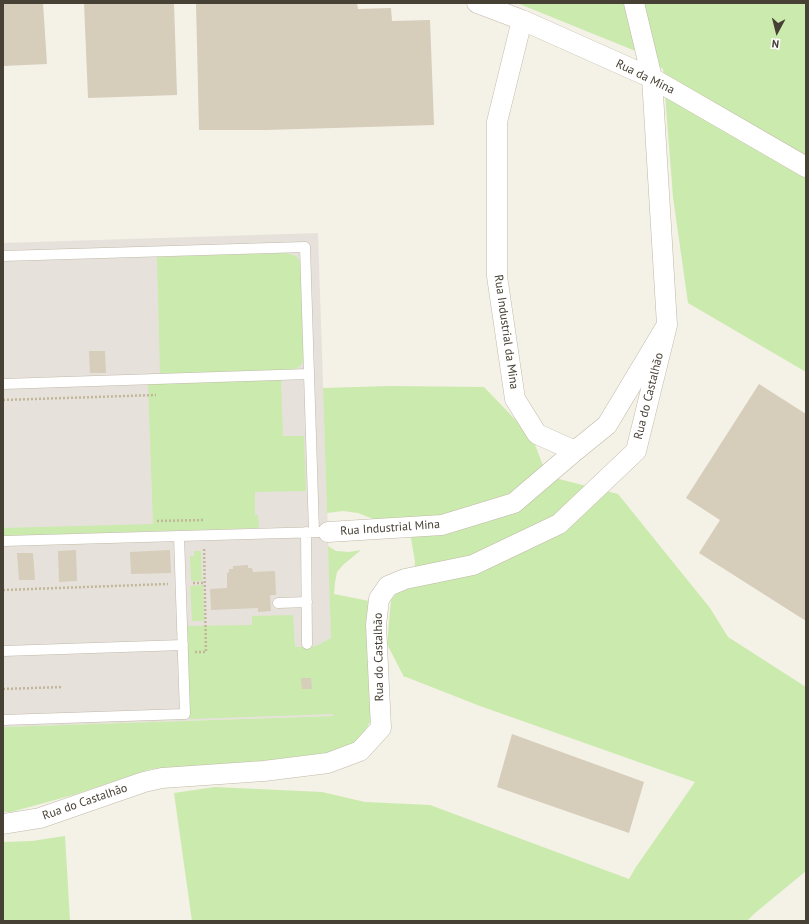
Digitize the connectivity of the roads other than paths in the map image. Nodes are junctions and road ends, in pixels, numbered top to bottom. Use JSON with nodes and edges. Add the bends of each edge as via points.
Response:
{"nodes":[{"id":1,"x":477,"y":3,"type":"edge"},
{"id":2,"x":634,"y":3,"type":"edge"},
{"id":3,"x":522,"y":20,"type":"junction"},
{"id":4,"x":652,"y":78,"type":"junction"},
{"id":5,"x":806,"y":167,"type":"edge"},
{"id":6,"x":3,"y":256,"type":"edge"},
{"id":7,"x":667,"y":325,"type":"junction"},
{"id":8,"x":310,"y":374,"type":"junction"},
{"id":9,"x":3,"y":384,"type":"edge"},
{"id":10,"x":575,"y":451,"type":"junction"},
{"id":11,"x":316,"y":532,"type":"junction"},
{"id":12,"x":179,"y":536,"type":"junction"},
{"id":13,"x":3,"y":541,"type":"edge"},
{"id":14,"x":307,"y":602,"type":"junction"},
{"id":15,"x":278,"y":603,"type":"dead end"},
{"id":16,"x":308,"y":644,"type":"dead end"},
{"id":17,"x":183,"y":649,"type":"junction"},
{"id":18,"x":3,"y":651,"type":"edge"},
{"id":19,"x":3,"y":720,"type":"edge"},
{"id":20,"x":3,"y":824,"type":"edge"}],
"edges":[{"from":1,"to":3,"type":"street","name":"Rua da Mina"},
{"from":2,"to":4,"type":"street"},
{"from":3,"to":4,"type":"street","name":"Rua da Mina"},
{"from":3,"to":10,"type":"street","name":"Rua Industrial da Mina","via":[[497,122],[497,276],[515,399],[537,434]]},
{"from":4,"to":5,"type":"street","name":"Rua da Mina"},
{"from":4,"to":7,"type":"street"},
{"from":6,"to":8,"type":"lane","via":[[305,247]]},
{"from":7,"to":10,"type":"street","via":[[607,425]]},
{"from":7,"to":20,"type":"street","name":"Rua do Castalhão","via":[[636,451],[559,524],[473,565],[405,579],[388,586],[379,600],[376,625],[381,728],[360,751],[328,764],[162,778],[40,818]]},
{"from":8,"to":9,"type":"lane"},
{"from":8,"to":11,"type":"lane"},
{"from":10,"to":11,"type":"street","name":"Rua Industrial Mina","via":[[514,503],[442,525]]},
{"from":11,"to":12,"type":"lane"},
{"from":11,"to":14,"type":"lane"},
{"from":12,"to":13,"type":"lane"},
{"from":12,"to":17,"type":"lane"},
{"from":14,"to":15,"type":"lane"},
{"from":14,"to":16,"type":"lane"},
{"from":17,"to":18,"type":"lane"},
{"from":17,"to":19,"type":"lane","via":[[185,714]]}]}
